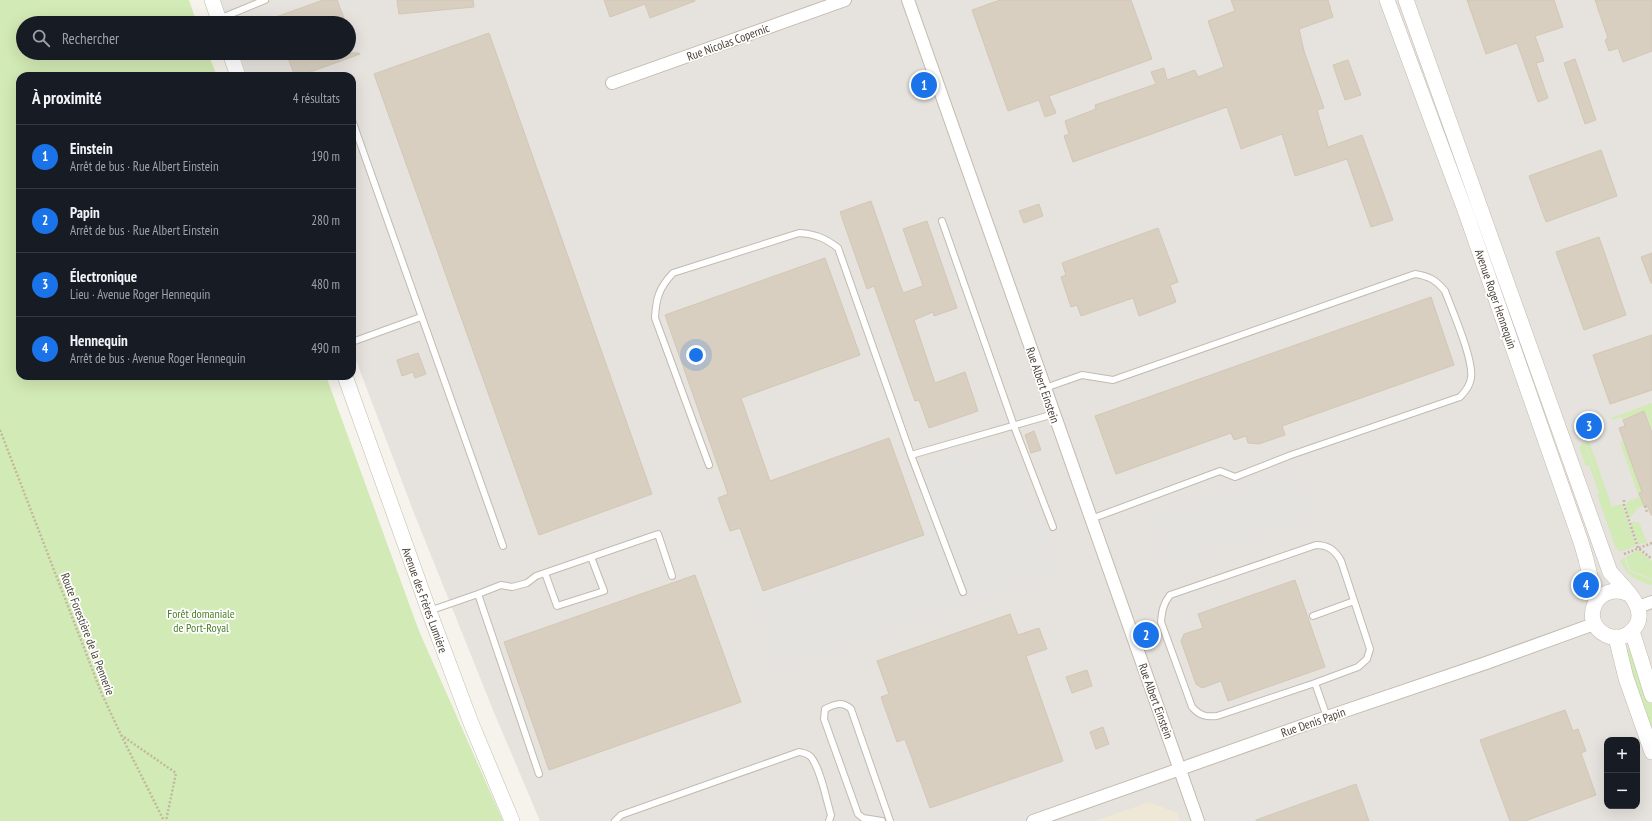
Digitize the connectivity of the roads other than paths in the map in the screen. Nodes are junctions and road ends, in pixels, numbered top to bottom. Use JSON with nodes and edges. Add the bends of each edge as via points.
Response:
{"nodes":[{"id":1,"x":212,"y":0,"type":"edge"},
{"id":2,"x":266,"y":0,"type":"edge"},
{"id":3,"x":845,"y":0,"type":"edge"},
{"id":4,"x":908,"y":0,"type":"edge"},
{"id":5,"x":1388,"y":0,"type":"edge"},
{"id":6,"x":1406,"y":0,"type":"edge"},
{"id":7,"x":217,"y":16,"type":"edge"},
{"id":8,"x":230,"y":16,"type":"edge"},
{"id":9,"x":232,"y":60,"type":"edge"},
{"id":10,"x":237,"y":72,"type":"edge"},
{"id":11,"x":612,"y":83,"type":"dead end"},
{"id":12,"x":356,"y":131,"type":"edge"},
{"id":13,"x":942,"y":221,"type":"dead end"},
{"id":14,"x":421,"y":317,"type":"junction"},
{"id":15,"x":356,"y":341,"type":"edge"},
{"id":16,"x":346,"y":380,"type":"edge"},
{"id":17,"x":1045,"y":388,"type":"junction"},
{"id":18,"x":1054,"y":414,"type":"junction"},
{"id":19,"x":1014,"y":426,"type":"junction"},
{"id":20,"x":911,"y":455,"type":"junction"},
{"id":21,"x":709,"y":466,"type":"dead end"},
{"id":22,"x":1091,"y":519,"type":"junction"},
{"id":23,"x":1053,"y":527,"type":"dead end"},
{"id":24,"x":503,"y":546,"type":"dead end"},
{"id":25,"x":591,"y":557,"type":"junction"},
{"id":26,"x":546,"y":573,"type":"junction"},
{"id":27,"x":672,"y":576,"type":"dead end"},
{"id":28,"x":963,"y":592,"type":"dead end"},
{"id":29,"x":478,"y":594,"type":"junction"},
{"id":30,"x":1629,"y":594,"type":"junction"},
{"id":31,"x":1354,"y":601,"type":"junction"},
{"id":32,"x":1596,"y":602,"type":"junction"},
{"id":33,"x":1645,"y":605,"type":"edge"},
{"id":34,"x":429,"y":611,"type":"junction"},
{"id":35,"x":1312,"y":616,"type":"dead end"},
{"id":36,"x":1594,"y":624,"type":"junction"},
{"id":37,"x":1632,"y":631,"type":"junction"},
{"id":38,"x":1616,"y":638,"type":"junction"},
{"id":39,"x":1315,"y":683,"type":"junction"},
{"id":40,"x":1652,"y":695,"type":"edge"},
{"id":41,"x":1327,"y":717,"type":"junction"},
{"id":42,"x":1652,"y":752,"type":"edge"},
{"id":43,"x":1180,"y":769,"type":"junction"},
{"id":44,"x":540,"y":774,"type":"dead end"},
{"id":45,"x":512,"y":821,"type":"edge"},
{"id":46,"x":615,"y":821,"type":"edge"},
{"id":47,"x":829,"y":821,"type":"edge"},
{"id":48,"x":882,"y":821,"type":"edge"},
{"id":49,"x":890,"y":821,"type":"edge"},
{"id":50,"x":1033,"y":821,"type":"edge"},
{"id":51,"x":1198,"y":821,"type":"edge"}],
"edges":[{"from":1,"to":7,"type":"street"},
{"from":2,"to":8,"type":"lane"},
{"from":3,"to":11,"type":"street","name":"Rue Nicolas Copernic"},
{"from":4,"to":17,"type":"street","name":"Rue Albert Einstein"},
{"from":5,"to":32,"type":"street","name":"Avenue Roger Hennequin","via":[[1466,213],[1581,542]]},
{"from":6,"to":30,"type":"street","name":"Avenue Roger Hennequin","via":[[1610,572]]},
{"from":9,"to":10,"type":"street"},
{"from":12,"to":14,"type":"lane"},
{"from":13,"to":19,"type":"lane"},
{"from":14,"to":15,"type":"lane"},
{"from":14,"to":24,"type":"lane"},
{"from":16,"to":34,"type":"street","name":"Avenue des Frères Lumière"},
{"from":17,"to":18,"type":"street","name":"Rue Albert Einstein"},
{"from":17,"to":22,"type":"lane","via":[[1082,375],[1113,380],[1415,274],[1427,275],[1445,291],[1471,364],[1471,378],[1467,389],[1460,397],[1291,455],[1236,477],[1220,472]]},
{"from":18,"to":19,"type":"lane"},
{"from":18,"to":22,"type":"street","name":"Rue Albert Einstein"},
{"from":19,"to":20,"type":"lane"},
{"from":19,"to":23,"type":"lane"},
{"from":20,"to":21,"type":"lane","via":[[838,248],[813,234],[799,234],[673,273],[662,285],[656,302],[655,318]]},
{"from":20,"to":28,"type":"lane"},
{"from":22,"to":43,"type":"street","name":"Rue Albert Einstein"},
{"from":25,"to":26,"type":"lane"},
{"from":25,"to":26,"type":"lane","via":[[604,591],[557,606]]},
{"from":25,"to":27,"type":"lane","via":[[658,534]]},
{"from":26,"to":29,"type":"lane","via":[[536,576],[527,583],[512,587],[501,585]]},
{"from":29,"to":34,"type":"lane"},
{"from":29,"to":44,"type":"lane"},
{"from":30,"to":32,"type":"street","via":[[1616,590],[1603,595]]},
{"from":30,"to":33,"type":"street","name":"Avenue Roger Hennequin"},
{"from":31,"to":35,"type":"lane"},
{"from":31,"to":39,"type":"lane","via":[[1370,649],[1367,659],[1358,667]]},
{"from":31,"to":39,"type":"lane","via":[[1336,553],[1325,545],[1316,545],[1177,592],[1166,600],[1161,622],[1192,707],[1197,713],[1206,717],[1217,716]]},
{"from":32,"to":36,"type":"street","name":"Avenue Roger Hennequin","via":[[1593,611]]},
{"from":33,"to":37,"type":"street","name":"Avenue Roger Hennequin"},
{"from":34,"to":45,"type":"street","name":"Avenue des Frères Lumière","via":[[471,723]]},
{"from":36,"to":38,"type":"street","via":[[1601,632]]},
{"from":36,"to":41,"type":"street","name":"Rue Denis Papin"},
{"from":37,"to":38,"type":"street"},
{"from":37,"to":40,"type":"street"},
{"from":38,"to":42,"type":"street","via":[[1626,678]]},
{"from":39,"to":41,"type":"lane"},
{"from":41,"to":43,"type":"street","name":"Rue Denis Papin"},
{"from":43,"to":50,"type":"street","name":"Rue Denis Papin"},
{"from":43,"to":51,"type":"street","name":"Rue Albert Einstein"},
{"from":46,"to":47,"type":"lane","via":[[621,815],[799,752],[811,757],[817,769],[831,815]]},
{"from":48,"to":49,"type":"lane","via":[[863,818],[858,814],[824,719],[825,708],[840,703],[851,709]]}]}
